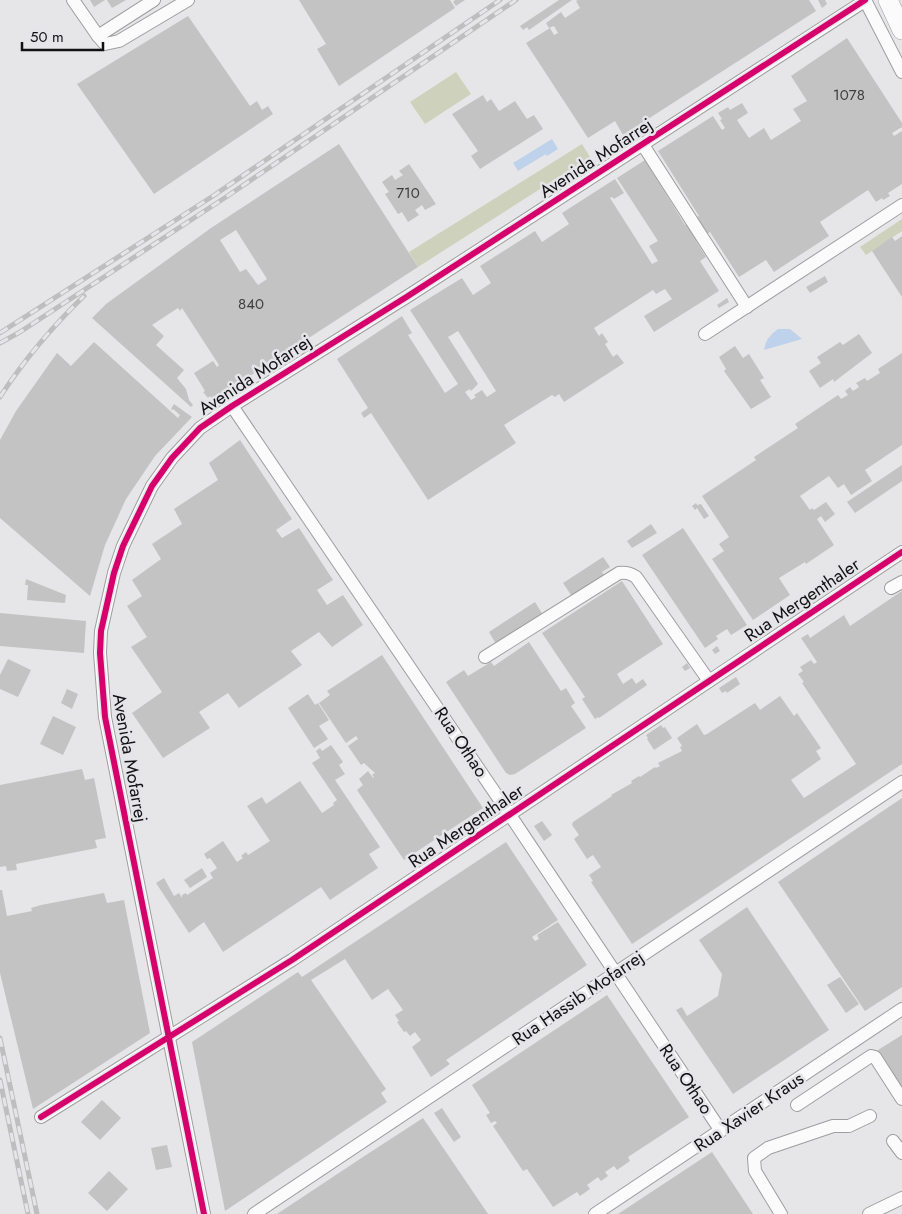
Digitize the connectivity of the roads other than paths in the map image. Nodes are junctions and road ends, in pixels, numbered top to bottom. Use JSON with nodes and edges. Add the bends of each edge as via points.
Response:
{"nodes":[{"id":1,"x":73,"y":0,"type":"edge"},
{"id":2,"x":154,"y":0,"type":"edge"},
{"id":3,"x":188,"y":0,"type":"edge"},
{"id":4,"x":866,"y":0,"type":"edge"},
{"id":5,"x":888,"y":0,"type":"edge"},
{"id":6,"x":902,"y":30,"type":"edge"},
{"id":7,"x":98,"y":36,"type":"junction"},
{"id":8,"x":902,"y":46,"type":"edge"},
{"id":9,"x":893,"y":56,"type":"junction"},
{"id":10,"x":902,"y":72,"type":"edge"},
{"id":11,"x":644,"y":145,"type":"junction"},
{"id":12,"x":902,"y":205,"type":"edge"},
{"id":13,"x":747,"y":306,"type":"junction"},
{"id":14,"x":705,"y":334,"type":"dead end"},
{"id":15,"x":232,"y":406,"type":"junction"},
{"id":16,"x":902,"y":552,"type":"edge"},
{"id":17,"x":485,"y":657,"type":"dead end"},
{"id":18,"x":708,"y":681,"type":"junction"},
{"id":19,"x":902,"y":782,"type":"edge"},
{"id":20,"x":510,"y":815,"type":"junction"},
{"id":21,"x":615,"y":973,"type":"junction"},
{"id":22,"x":902,"y":1010,"type":"edge"},
{"id":23,"x":168,"y":1037,"type":"junction"},
{"id":24,"x":902,"y":1099,"type":"edge"},
{"id":25,"x":797,"y":1105,"type":"dead end"},
{"id":26,"x":870,"y":1116,"type":"dead end"},
{"id":27,"x":41,"y":1117,"type":"dead end"},
{"id":28,"x":721,"y":1131,"type":"junction"},
{"id":29,"x":893,"y":1141,"type":"dead end"},
{"id":30,"x":902,"y":1153,"type":"edge"},
{"id":31,"x":902,"y":1198,"type":"edge"},
{"id":32,"x":204,"y":1214,"type":"edge"},
{"id":33,"x":254,"y":1214,"type":"edge"},
{"id":34,"x":595,"y":1214,"type":"edge"},
{"id":35,"x":781,"y":1214,"type":"edge"},
{"id":36,"x":869,"y":1214,"type":"edge"}],
"edges":[{"from":1,"to":7,"type":"street"},
{"from":2,"to":7,"type":"street"},
{"from":3,"to":7,"type":"street","via":[[119,41],[105,44]]},
{"from":4,"to":9,"type":"street"},
{"from":4,"to":11,"type":"street","name":"Avenida Mofarrej"},
{"from":5,"to":6,"type":"highway"},
{"from":8,"to":9,"type":"street"},
{"from":9,"to":10,"type":"street"},
{"from":11,"to":13,"type":"street"},
{"from":11,"to":15,"type":"street","name":"Avenida Mofarrej"},
{"from":12,"to":13,"type":"street"},
{"from":13,"to":14,"type":"street"},
{"from":15,"to":20,"type":"street","name":"Rua Othao"},
{"from":15,"to":23,"type":"street","name":"Avenida Mofarrej","via":[[200,428],[152,486],[130,530],[114,573],[102,631],[100,653],[105,717]]},
{"from":16,"to":18,"type":"street","name":"Rua Mergenthaler"},
{"from":17,"to":18,"type":"street","via":[[625,572],[636,577]]},
{"from":18,"to":20,"type":"street","name":"Rua Mergenthaler"},
{"from":19,"to":21,"type":"street","name":"Rua Hassib Mofarrej"},
{"from":20,"to":21,"type":"street","name":"Rua Othao"},
{"from":20,"to":23,"type":"street","name":"Rua Mergenthaler","via":[[292,960]]},
{"from":21,"to":28,"type":"street","name":"Rua Othao"},
{"from":21,"to":33,"type":"street","name":"Rua Hassib Mofarrej"},
{"from":22,"to":28,"type":"street","name":"Rua Xavier Kraus"},
{"from":23,"to":27,"type":"street","name":"Rua Mergenthaler"},
{"from":23,"to":32,"type":"street","name":"Avenida Mofarrej"},
{"from":24,"to":25,"type":"street","via":[[875,1057],[871,1056]]},
{"from":26,"to":35,"type":"street","via":[[849,1126],[833,1126],[768,1148],[754,1158],[754,1171]]},
{"from":28,"to":34,"type":"street","name":"Rua Xavier Kraus"},
{"from":29,"to":30,"type":"street"},
{"from":31,"to":36,"type":"street"}]}
